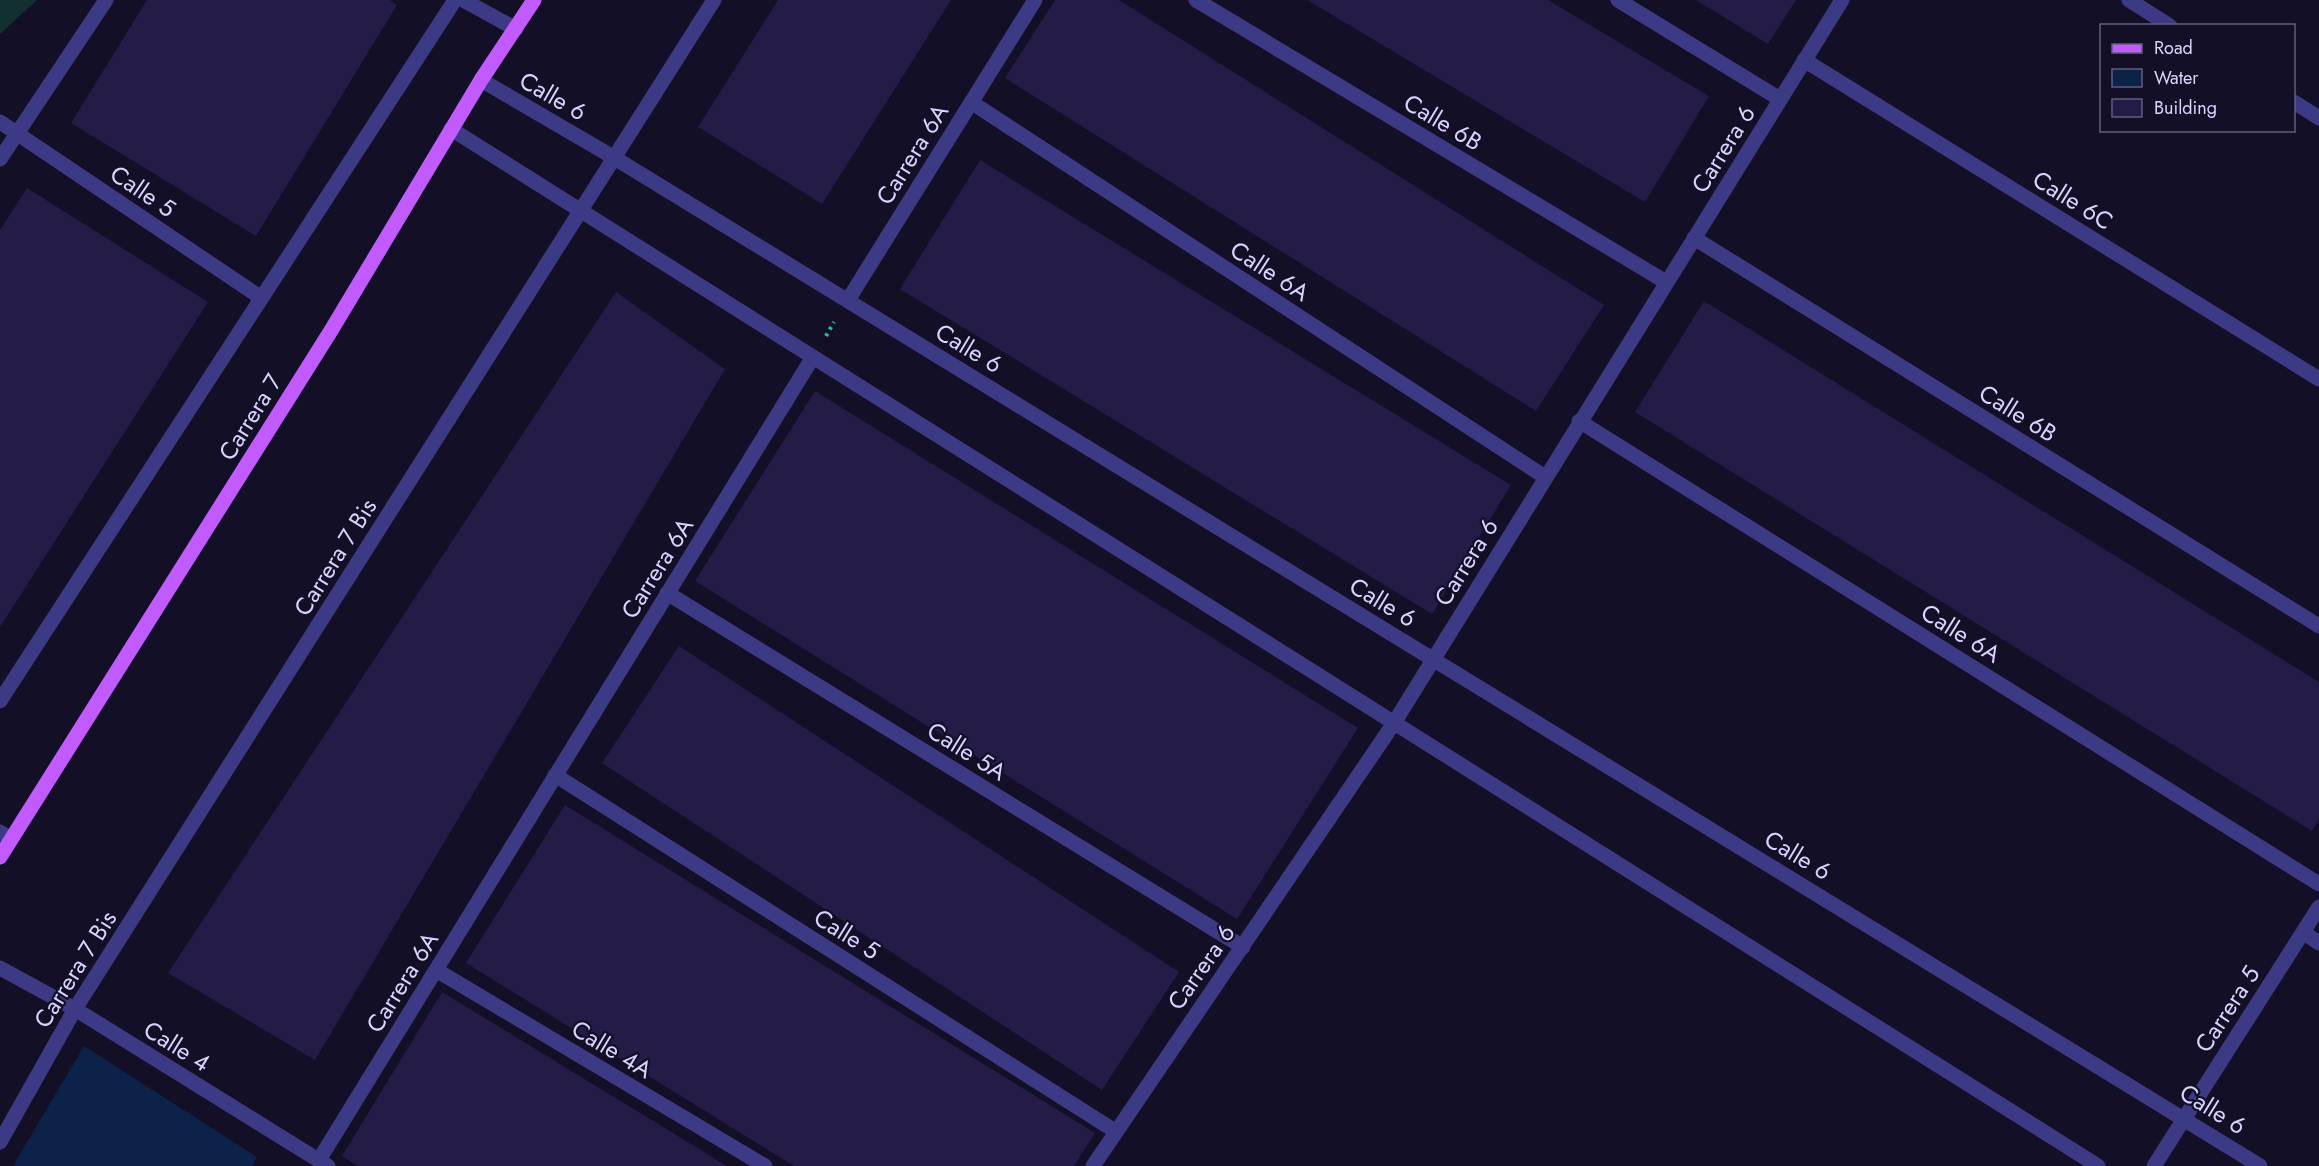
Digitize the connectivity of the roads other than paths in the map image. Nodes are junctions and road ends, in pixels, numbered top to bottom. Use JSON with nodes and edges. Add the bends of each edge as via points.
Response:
{"nodes":[{"id":1,"x":106,"y":0,"type":"edge"},
{"id":2,"x":455,"y":0,"type":"edge"},
{"id":3,"x":463,"y":0,"type":"edge"},
{"id":4,"x":534,"y":0,"type":"edge"},
{"id":5,"x":714,"y":0,"type":"edge"},
{"id":6,"x":1035,"y":0,"type":"edge"},
{"id":7,"x":1196,"y":0,"type":"edge"},
{"id":8,"x":1618,"y":0,"type":"edge"},
{"id":9,"x":1842,"y":0,"type":"edge"},
{"id":10,"x":2129,"y":0,"type":"edge"},
{"id":11,"x":2167,"y":24,"type":"edge"},
{"id":12,"x":516,"y":29,"type":"junction"},
{"id":13,"x":1804,"y":60,"type":"junction"},
{"id":14,"x":481,"y":80,"type":"junction"},
{"id":15,"x":1780,"y":99,"type":"junction"},
{"id":16,"x":971,"y":102,"type":"junction"},
{"id":17,"x":2295,"y":103,"type":"edge"},
{"id":18,"x":2319,"y":118,"type":"edge"},
{"id":19,"x":0,"y":122,"type":"edge"},
{"id":20,"x":451,"y":129,"type":"junction"},
{"id":21,"x":17,"y":132,"type":"junction"},
{"id":22,"x":613,"y":157,"type":"junction"},
{"id":23,"x":0,"y":159,"type":"edge"},
{"id":24,"x":581,"y":211,"type":"junction"},
{"id":25,"x":1694,"y":238,"type":"junction"},
{"id":26,"x":1666,"y":282,"type":"junction"},
{"id":27,"x":260,"y":297,"type":"junction"},
{"id":28,"x":848,"y":300,"type":"junction"},
{"id":29,"x":813,"y":357,"type":"junction"},
{"id":30,"x":2319,"y":379,"type":"edge"},
{"id":31,"x":1579,"y":421,"type":"junction"},
{"id":32,"x":1545,"y":477,"type":"junction"},
{"id":33,"x":667,"y":593,"type":"junction"},
{"id":34,"x":2319,"y":626,"type":"edge"},
{"id":35,"x":1433,"y":659,"type":"junction"},
{"id":36,"x":0,"y":701,"type":"edge"},
{"id":37,"x":1394,"y":723,"type":"junction"},
{"id":38,"x":555,"y":775,"type":"junction"},
{"id":39,"x":5,"y":836,"type":"edge"},
{"id":40,"x":0,"y":857,"type":"edge"},
{"id":41,"x":2319,"y":884,"type":"edge"},
{"id":42,"x":2319,"y":907,"type":"edge"},
{"id":43,"x":2303,"y":932,"type":"junction"},
{"id":44,"x":2319,"y":943,"type":"edge"},
{"id":45,"x":1243,"y":947,"type":"junction"},
{"id":46,"x":0,"y":968,"type":"edge"},
{"id":47,"x":436,"y":970,"type":"junction"},
{"id":48,"x":75,"y":1009,"type":"junction"},
{"id":49,"x":2183,"y":1117,"type":"junction"},
{"id":50,"x":1115,"y":1131,"type":"junction"},
{"id":51,"x":0,"y":1142,"type":"edge"},
{"id":52,"x":323,"y":1163,"type":"edge"},
{"id":53,"x":765,"y":1166,"type":"edge"},
{"id":54,"x":1093,"y":1166,"type":"edge"},
{"id":55,"x":2098,"y":1166,"type":"edge"},
{"id":56,"x":2154,"y":1166,"type":"edge"},
{"id":57,"x":2260,"y":1166,"type":"edge"}],
"edges":[{"from":1,"to":21,"type":"street"},
{"from":2,"to":27,"type":"street"},
{"from":3,"to":12,"type":"street"},
{"from":4,"to":12,"type":"main road","name":"Carrera 7"},
{"from":5,"to":22,"type":"street","name":"Carrera 7 Bis"},
{"from":6,"to":16,"type":"street","name":"Carrera 6A"},
{"from":7,"to":26,"type":"street","name":"Calle 6B"},
{"from":8,"to":15,"type":"street"},
{"from":9,"to":13,"type":"street","name":"Carrera 6"},
{"from":10,"to":11,"type":"street"},
{"from":12,"to":14,"type":"main road","name":"Carrera 7"},
{"from":13,"to":15,"type":"street","name":"Carrera 6"},
{"from":13,"to":30,"type":"street","name":"Calle 6C"},
{"from":14,"to":20,"type":"main road","name":"Carrera 7"},
{"from":14,"to":22,"type":"street","name":"Calle 6"},
{"from":15,"to":25,"type":"street","name":"Carrera 6"},
{"from":16,"to":28,"type":"street","name":"Carrera 6A"},
{"from":16,"to":32,"type":"street","name":"Calle 6A"},
{"from":17,"to":18,"type":"street"},
{"from":19,"to":21,"type":"street","name":"Calle 5"},
{"from":20,"to":24,"type":"street"},
{"from":20,"to":39,"type":"main road","name":"Carrera 7","via":[[332,329]]},
{"from":21,"to":23,"type":"street"},
{"from":21,"to":27,"type":"street","name":"Calle 5"},
{"from":22,"to":24,"type":"street","name":"Carrera 7 Bis"},
{"from":22,"to":28,"type":"street","name":"Calle 6"},
{"from":24,"to":29,"type":"street"},
{"from":24,"to":48,"type":"street","name":"Carrera 7 Bis"},
{"from":25,"to":26,"type":"street","name":"Carrera 6"},
{"from":25,"to":34,"type":"street","name":"Calle 6B"},
{"from":26,"to":31,"type":"street","name":"Carrera 6"},
{"from":27,"to":36,"type":"street"},
{"from":28,"to":35,"type":"street","name":"Calle 6"},
{"from":29,"to":33,"type":"street","name":"Carrera 6A"},
{"from":29,"to":37,"type":"street"},
{"from":31,"to":32,"type":"street","name":"Carrera 6"},
{"from":31,"to":41,"type":"street","name":"Calle 6A"},
{"from":32,"to":35,"type":"street","name":"Carrera 6"},
{"from":33,"to":38,"type":"street","name":"Carrera 6A"},
{"from":33,"to":45,"type":"street","name":"Calle 5A"},
{"from":35,"to":37,"type":"street","name":"Carrera 6"},
{"from":35,"to":49,"type":"street","name":"Calle 6"},
{"from":37,"to":45,"type":"street","name":"Carrera 6"},
{"from":37,"to":55,"type":"street"},
{"from":38,"to":47,"type":"street","name":"Carrera 6A"},
{"from":38,"to":50,"type":"street","name":"Calle 5"},
{"from":39,"to":40,"type":"main road","name":"Carrera 7"},
{"from":42,"to":43,"type":"street","name":"Carrera 5"},
{"from":43,"to":44,"type":"street"},
{"from":43,"to":49,"type":"street","name":"Carrera 5"},
{"from":45,"to":50,"type":"street","name":"Carrera 6"},
{"from":46,"to":48,"type":"street","name":"Calle 4"},
{"from":47,"to":52,"type":"street","name":"Carrera 6A"},
{"from":47,"to":53,"type":"street","name":"Calle 4A"},
{"from":48,"to":51,"type":"street","name":"Carrera 7 Bis"},
{"from":48,"to":52,"type":"street","name":"Calle 4"},
{"from":49,"to":56,"type":"street","name":"Carrera 5"},
{"from":49,"to":57,"type":"street","name":"Calle 6"},
{"from":50,"to":54,"type":"street","name":"Carrera 6"}]}
